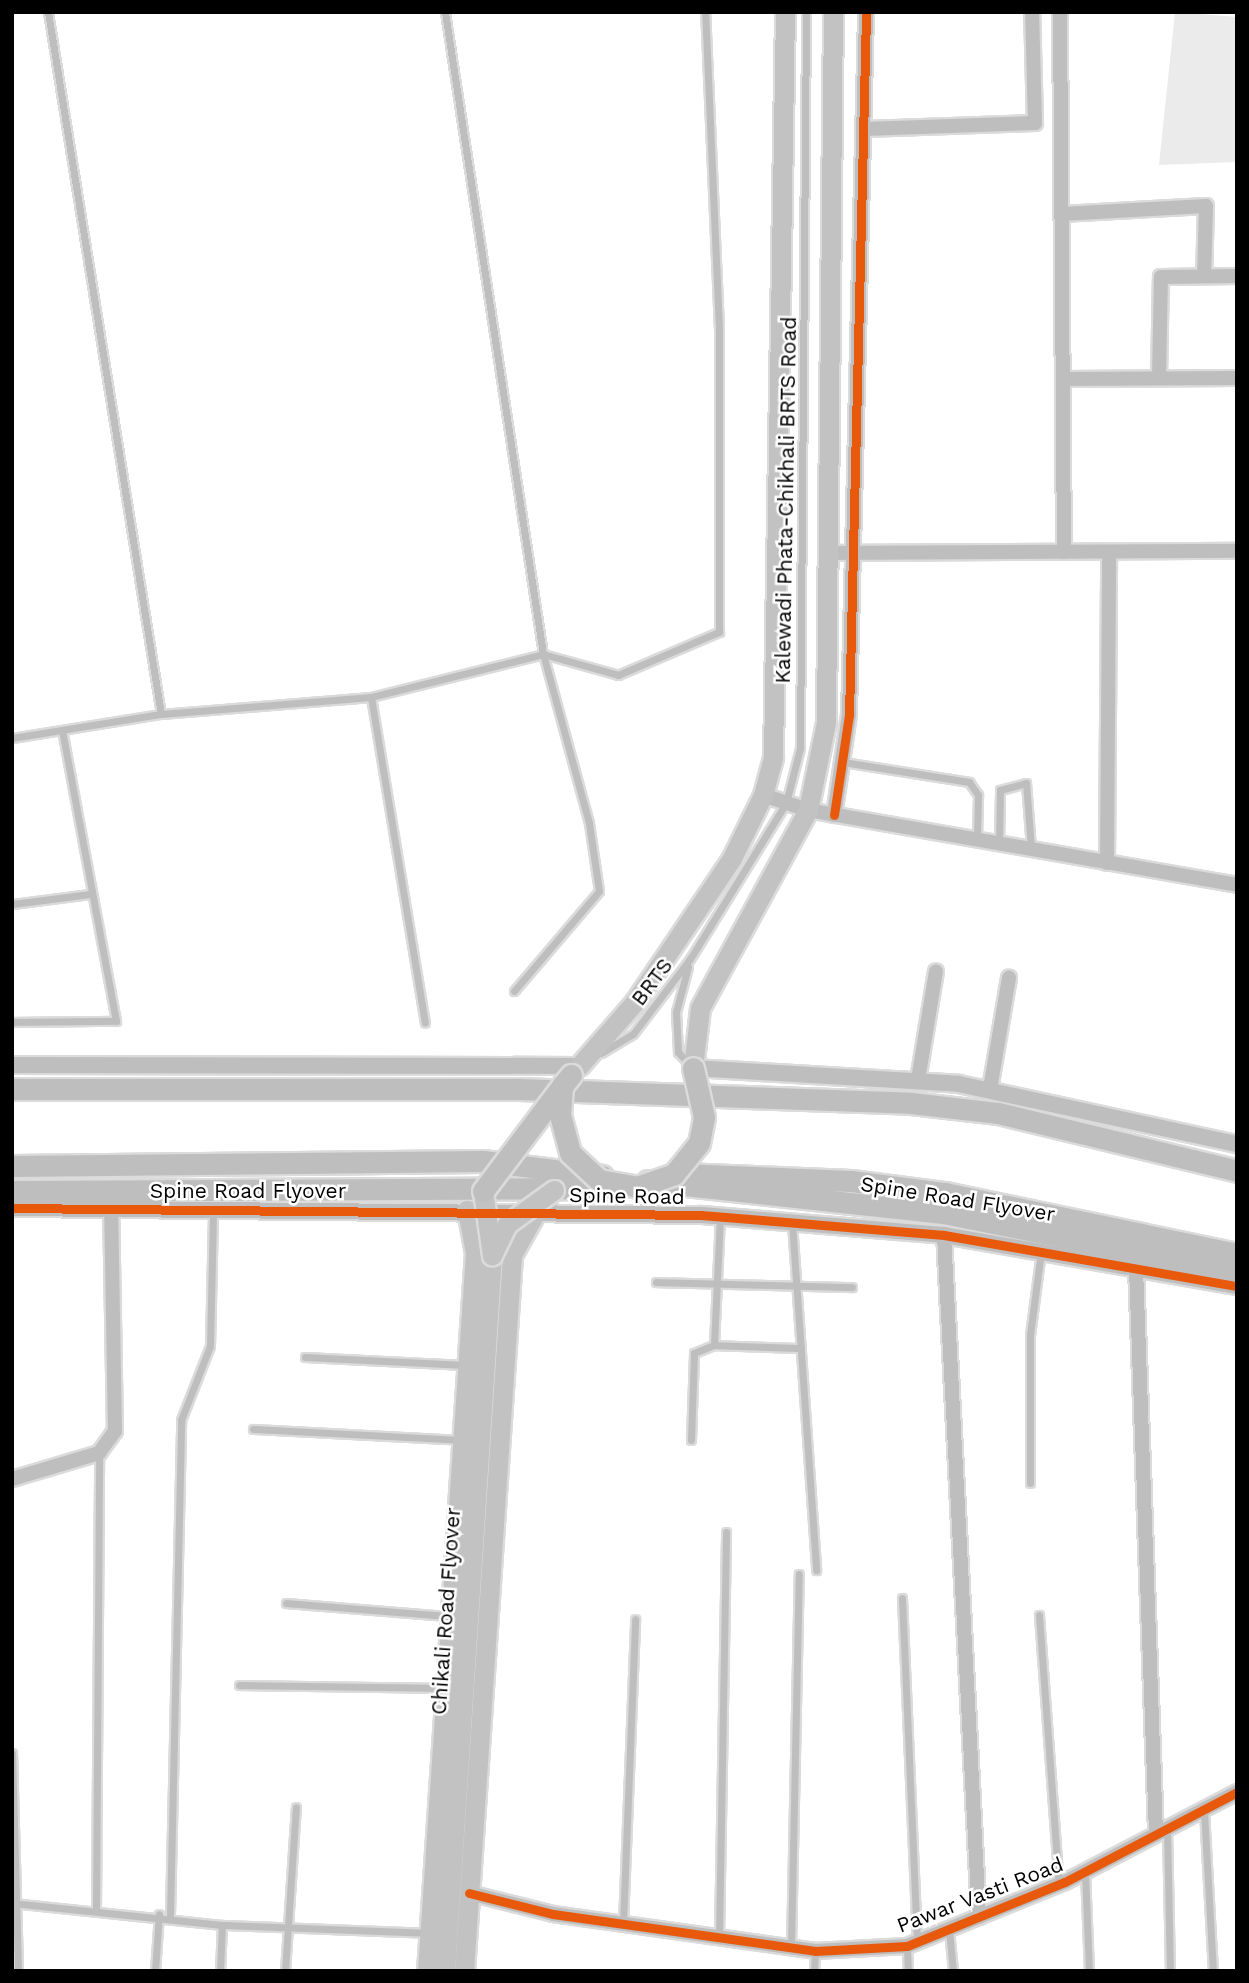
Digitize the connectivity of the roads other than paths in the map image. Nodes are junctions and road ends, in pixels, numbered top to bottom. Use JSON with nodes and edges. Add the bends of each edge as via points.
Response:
{"nodes":[{"id":1,"x":48,"y":12,"type":"edge"},
{"id":2,"x":445,"y":12,"type":"edge"},
{"id":3,"x":705,"y":12,"type":"edge"},
{"id":4,"x":785,"y":12,"type":"edge"},
{"id":5,"x":806,"y":12,"type":"edge"},
{"id":6,"x":833,"y":12,"type":"edge"},
{"id":7,"x":866,"y":12,"type":"edge"},
{"id":8,"x":1032,"y":12,"type":"edge"},
{"id":9,"x":1060,"y":12,"type":"edge"},
{"id":10,"x":865,"y":129,"type":"junction"},
{"id":11,"x":1062,"y":214,"type":"junction"},
{"id":12,"x":1204,"y":276,"type":"junction"},
{"id":13,"x":1237,"y":276,"type":"edge"},
{"id":14,"x":1159,"y":378,"type":"junction"},
{"id":15,"x":1237,"y":378,"type":"edge"},
{"id":16,"x":1063,"y":379,"type":"junction"},
{"id":17,"x":1237,"y":551,"type":"edge"},
{"id":18,"x":1064,"y":552,"type":"junction"},
{"id":19,"x":1109,"y":552,"type":"junction"},
{"id":20,"x":827,"y":553,"type":"junction"},
{"id":21,"x":851,"y":554,"type":"junction"},
{"id":22,"x":543,"y":654,"type":"junction"},
{"id":23,"x":371,"y":697,"type":"junction"},
{"id":24,"x":162,"y":714,"type":"junction"},
{"id":25,"x":62,"y":730,"type":"junction"},
{"id":26,"x":12,"y":738,"type":"edge"},
{"id":27,"x":843,"y":762,"type":"junction"},
{"id":28,"x":763,"y":795,"type":"junction"},
{"id":29,"x":786,"y":803,"type":"junction"},
{"id":30,"x":808,"y":810,"type":"junction"},
{"id":31,"x":834,"y":815,"type":"junction"},
{"id":32,"x":977,"y":840,"type":"junction"},
{"id":33,"x":999,"y":844,"type":"junction"},
{"id":34,"x":1031,"y":849,"type":"junction"},
{"id":35,"x":1107,"y":863,"type":"junction"},
{"id":36,"x":1237,"y":885,"type":"edge"},
{"id":37,"x":90,"y":894,"type":"junction"},
{"id":38,"x":12,"y":904,"type":"edge"},
{"id":39,"x":690,"y":959,"type":"junction"},
{"id":40,"x":936,"y":971,"type":"dead end"},
{"id":41,"x":1009,"y":978,"type":"dead end"},
{"id":42,"x":514,"y":991,"type":"dead end"},
{"id":43,"x":12,"y":1022,"type":"edge"},
{"id":44,"x":425,"y":1023,"type":"dead end"},
{"id":45,"x":12,"y":1065,"type":"edge"},
{"id":46,"x":693,"y":1068,"type":"junction"},
{"id":47,"x":570,"y":1075,"type":"junction"},
{"id":48,"x":918,"y":1080,"type":"junction"},
{"id":49,"x":12,"y":1089,"type":"edge"},
{"id":50,"x":990,"y":1089,"type":"junction"},
{"id":51,"x":1237,"y":1144,"type":"edge"},
{"id":52,"x":12,"y":1166,"type":"edge"},
{"id":53,"x":1237,"y":1171,"type":"edge"},
{"id":54,"x":674,"y":1174,"type":"junction"},
{"id":55,"x":624,"y":1187,"type":"junction"},
{"id":56,"x":554,"y":1190,"type":"junction"},
{"id":57,"x":12,"y":1191,"type":"edge"},
{"id":58,"x":483,"y":1191,"type":"junction"},
{"id":59,"x":12,"y":1208,"type":"edge"},
{"id":60,"x":111,"y":1208,"type":"junction"},
{"id":61,"x":213,"y":1209,"type":"junction"},
{"id":62,"x":467,"y":1210,"type":"junction"},
{"id":63,"x":536,"y":1212,"type":"junction"},
{"id":64,"x":945,"y":1213,"type":"junction"},
{"id":65,"x":720,"y":1217,"type":"junction"},
{"id":66,"x":792,"y":1223,"type":"junction"},
{"id":67,"x":944,"y":1235,"type":"junction"},
{"id":68,"x":1041,"y":1251,"type":"junction"},
{"id":69,"x":1237,"y":1254,"type":"edge"},
{"id":70,"x":492,"y":1255,"type":"junction"},
{"id":71,"x":1136,"y":1267,"type":"junction"},
{"id":72,"x":1237,"y":1272,"type":"edge"},
{"id":73,"x":656,"y":1282,"type":"dead end"},
{"id":74,"x":717,"y":1284,"type":"junction"},
{"id":75,"x":1237,"y":1286,"type":"edge"},
{"id":76,"x":796,"y":1287,"type":"junction"},
{"id":77,"x":852,"y":1287,"type":"dead end"},
{"id":78,"x":714,"y":1345,"type":"junction"},
{"id":79,"x":801,"y":1348,"type":"junction"},
{"id":80,"x":304,"y":1357,"type":"dead end"},
{"id":81,"x":467,"y":1366,"type":"junction"},
{"id":82,"x":253,"y":1429,"type":"dead end"},
{"id":83,"x":463,"y":1440,"type":"junction"},
{"id":84,"x":691,"y":1440,"type":"dead end"},
{"id":85,"x":99,"y":1453,"type":"junction"},
{"id":86,"x":12,"y":1479,"type":"edge"},
{"id":87,"x":1030,"y":1483,"type":"dead end"},
{"id":88,"x":726,"y":1532,"type":"dead end"},
{"id":89,"x":816,"y":1570,"type":"dead end"},
{"id":90,"x":799,"y":1574,"type":"dead end"},
{"id":91,"x":902,"y":1598,"type":"dead end"},
{"id":92,"x":286,"y":1603,"type":"dead end"},
{"id":93,"x":1039,"y":1615,"type":"dead end"},
{"id":94,"x":451,"y":1616,"type":"junction"},
{"id":95,"x":635,"y":1619,"type":"dead end"},
{"id":96,"x":239,"y":1685,"type":"dead end"},
{"id":97,"x":446,"y":1688,"type":"junction"},
{"id":98,"x":12,"y":1753,"type":"edge"},
{"id":99,"x":1237,"y":1792,"type":"edge"},
{"id":100,"x":296,"y":1807,"type":"dead end"},
{"id":101,"x":1203,"y":1810,"type":"junction"},
{"id":102,"x":1162,"y":1832,"type":"junction"},
{"id":103,"x":1085,"y":1872,"type":"junction"},
{"id":104,"x":1059,"y":1885,"type":"junction"},
{"id":105,"x":469,"y":1893,"type":"junction"},
{"id":106,"x":14,"y":1903,"type":"edge"},
{"id":107,"x":96,"y":1908,"type":"junction"},
{"id":108,"x":159,"y":1914,"type":"junction"},
{"id":109,"x":170,"y":1915,"type":"junction"},
{"id":110,"x":979,"y":1917,"type":"junction"},
{"id":111,"x":623,"y":1924,"type":"junction"},
{"id":112,"x":222,"y":1925,"type":"junction"},
{"id":113,"x":287,"y":1926,"type":"junction"},
{"id":114,"x":949,"y":1929,"type":"junction"},
{"id":115,"x":430,"y":1933,"type":"junction"},
{"id":116,"x":719,"y":1937,"type":"junction"},
{"id":117,"x":912,"y":1944,"type":"junction"},
{"id":118,"x":791,"y":1947,"type":"junction"},
{"id":119,"x":815,"y":1951,"type":"junction"},
{"id":120,"x":18,"y":1971,"type":"edge"},
{"id":121,"x":155,"y":1971,"type":"edge"},
{"id":122,"x":220,"y":1971,"type":"edge"},
{"id":123,"x":285,"y":1971,"type":"edge"},
{"id":124,"x":427,"y":1971,"type":"edge"},
{"id":125,"x":445,"y":1971,"type":"edge"},
{"id":126,"x":464,"y":1971,"type":"edge"},
{"id":127,"x":814,"y":1971,"type":"edge"},
{"id":128,"x":908,"y":1971,"type":"edge"},
{"id":129,"x":953,"y":1971,"type":"edge"},
{"id":130,"x":1089,"y":1971,"type":"edge"},
{"id":131,"x":1170,"y":1971,"type":"edge"},
{"id":132,"x":1213,"y":1971,"type":"edge"}],
"edges":[{"from":1,"to":24,"type":"lane"},
{"from":2,"to":22,"type":"lane"},
{"from":3,"to":22,"type":"lane","via":[[719,329],[719,632],[618,675]]},
{"from":4,"to":28,"type":"main road","via":[[778,719]]},
{"from":5,"to":29,"type":"lane","name":"Kalewadi Phata-Chikhali BRTS Road","via":[[800,747]]},
{"from":6,"to":20,"type":"main road"},
{"from":7,"to":10,"type":"street"},
{"from":8,"to":10,"type":"street","via":[[1035,123]]},
{"from":9,"to":11,"type":"street"},
{"from":10,"to":21,"type":"street"},
{"from":11,"to":12,"type":"street","via":[[1206,206]]},
{"from":11,"to":16,"type":"street"},
{"from":12,"to":13,"type":"street"},
{"from":12,"to":14,"type":"street","via":[[1161,277]]},
{"from":14,"to":15,"type":"street"},
{"from":14,"to":16,"type":"street"},
{"from":16,"to":18,"type":"street"},
{"from":17,"to":19,"type":"street"},
{"from":18,"to":19,"type":"street"},
{"from":18,"to":21,"type":"street"},
{"from":19,"to":35,"type":"street"},
{"from":20,"to":21,"type":"street"},
{"from":20,"to":30,"type":"main road","via":[[826,722]]},
{"from":21,"to":27,"type":"street"},
{"from":22,"to":23,"type":"lane"},
{"from":22,"to":42,"type":"lane","via":[[589,823],[599,891]]},
{"from":23,"to":24,"type":"lane"},
{"from":23,"to":44,"type":"lane"},
{"from":24,"to":25,"type":"lane"},
{"from":25,"to":26,"type":"lane"},
{"from":25,"to":37,"type":"lane"},
{"from":27,"to":31,"type":"street"},
{"from":27,"to":32,"type":"lane","via":[[969,782],[978,795]]},
{"from":28,"to":29,"type":"street"},
{"from":28,"to":47,"type":"main road","via":[[693,920],[634,1003]]},
{"from":29,"to":30,"type":"street"},
{"from":29,"to":39,"type":"lane","name":"Kalewadi Phata-Chikhali BRTS Road"},
{"from":30,"to":31,"type":"street"},
{"from":30,"to":46,"type":"main road","via":[[793,848],[704,999],[691,1044]]},
{"from":31,"to":32,"type":"street"},
{"from":32,"to":33,"type":"street"},
{"from":33,"to":34,"type":"street"},
{"from":33,"to":34,"type":"lane","via":[[1000,790],[1026,783]]},
{"from":34,"to":35,"type":"street"},
{"from":35,"to":36,"type":"street"},
{"from":37,"to":38,"type":"lane"},
{"from":37,"to":43,"type":"lane","via":[[116,1021]]},
{"from":39,"to":46,"type":"lane","name":"BRTS","via":[[676,1012],[678,1052]]},
{"from":39,"to":47,"type":"lane","name":"BRTS","via":[[633,1034]]},
{"from":40,"to":48,"type":"street"},
{"from":41,"to":50,"type":"street"},
{"from":45,"to":47,"type":"street"},
{"from":46,"to":48,"type":"street"},
{"from":46,"to":54,"type":"main road","bridge":true,"via":[[703,1130],[693,1155]]},
{"from":47,"to":55,"type":"main road","bridge":true,"via":[[561,1128],[570,1153],[587,1172]]},
{"from":47,"to":58,"type":"main road","bridge":true},
{"from":48,"to":50,"type":"street"},
{"from":49,"to":53,"type":"main road","via":[[519,1089],[911,1103],[998,1113]]},
{"from":50,"to":51,"type":"street"},
{"from":52,"to":64,"type":"main road","name":"Spine Road","via":[[484,1161]]},
{"from":54,"to":55,"type":"main road","name":"Spine Road Flyover","bridge":true},
{"from":54,"to":69,"type":"main road","name":"Spine Road Flyover","via":[[851,1181],[945,1193]]},
{"from":55,"to":56,"type":"main road","name":"Spine Road Flyover","bridge":true},
{"from":56,"to":58,"type":"main road","name":"Spine Road Flyover"},
{"from":56,"to":70,"type":"main road","name":"Chikali Road Flyover","bridge":true,"via":[[507,1224]]},
{"from":57,"to":58,"type":"main road","name":"Spine Road Flyover"},
{"from":58,"to":70,"type":"main road","name":"Chikali Road Flyover","bridge":true},
{"from":59,"to":60,"type":"street","name":"Spine Road"},
{"from":60,"to":61,"type":"street","name":"Spine Road"},
{"from":60,"to":85,"type":"street","via":[[115,1431]]},
{"from":61,"to":62,"type":"street","name":"Spine Road"},
{"from":61,"to":109,"type":"lane","via":[[210,1346],[181,1420]]},
{"from":62,"to":63,"type":"street","name":"Spine Road"},
{"from":62,"to":81,"type":"main road","via":[[475,1253]]},
{"from":63,"to":65,"type":"street","name":"Spine Road"},
{"from":63,"to":105,"type":"main road","via":[[512,1255]]},
{"from":64,"to":67,"type":"main road"},
{"from":64,"to":72,"type":"main road","name":"Spine Road"},
{"from":65,"to":66,"type":"street","name":"Spine Road"},
{"from":65,"to":74,"type":"lane"},
{"from":66,"to":67,"type":"street","name":"Spine Road"},
{"from":66,"to":76,"type":"lane"},
{"from":67,"to":68,"type":"street","name":"Spine Road"},
{"from":67,"to":110,"type":"street"},
{"from":68,"to":71,"type":"street","name":"Spine Road"},
{"from":68,"to":87,"type":"lane","via":[[1030,1335]]},
{"from":70,"to":125,"type":"main road","name":"Chikali Road Flyover"},
{"from":71,"to":75,"type":"street","name":"Spine Road"},
{"from":71,"to":102,"type":"street"},
{"from":73,"to":74,"type":"lane"},
{"from":74,"to":76,"type":"lane"},
{"from":74,"to":78,"type":"lane"},
{"from":76,"to":77,"type":"lane"},
{"from":76,"to":79,"type":"lane"},
{"from":78,"to":79,"type":"lane"},
{"from":78,"to":84,"type":"lane","via":[[694,1353]]},
{"from":79,"to":89,"type":"lane"},
{"from":80,"to":81,"type":"lane"},
{"from":81,"to":83,"type":"main road"},
{"from":82,"to":83,"type":"lane"},
{"from":83,"to":94,"type":"main road"},
{"from":85,"to":86,"type":"street"},
{"from":85,"to":107,"type":"lane"},
{"from":88,"to":116,"type":"lane"},
{"from":90,"to":118,"type":"lane"},
{"from":91,"to":117,"type":"lane"},
{"from":92,"to":94,"type":"lane"},
{"from":93,"to":104,"type":"lane"},
{"from":94,"to":97,"type":"main road"},
{"from":95,"to":111,"type":"lane"},
{"from":96,"to":97,"type":"lane"},
{"from":97,"to":115,"type":"main road"},
{"from":98,"to":106,"type":"lane"},
{"from":99,"to":101,"type":"street","name":"Pawar Vasti Road"},
{"from":100,"to":113,"type":"lane"},
{"from":101,"to":102,"type":"street","name":"Pawar Vasti Road"},
{"from":101,"to":132,"type":"lane"},
{"from":102,"to":103,"type":"street","name":"Pawar Vasti Road"},
{"from":102,"to":131,"type":"lane"},
{"from":103,"to":104,"type":"street","name":"Pawar Vasti Road"},
{"from":103,"to":130,"type":"lane"},
{"from":104,"to":110,"type":"street","name":"Pawar Vasti Road"},
{"from":105,"to":111,"type":"street","name":"Pawar Vasti Road"},
{"from":105,"to":126,"type":"main road"},
{"from":106,"to":107,"type":"lane"},
{"from":106,"to":120,"type":"lane"},
{"from":107,"to":108,"type":"lane"},
{"from":108,"to":109,"type":"lane"},
{"from":108,"to":121,"type":"lane"},
{"from":109,"to":112,"type":"lane"},
{"from":110,"to":114,"type":"street","name":"Pawar Vasti Road"},
{"from":111,"to":116,"type":"street","name":"Pawar Vasti Road"},
{"from":112,"to":113,"type":"lane"},
{"from":112,"to":122,"type":"lane"},
{"from":113,"to":115,"type":"lane"},
{"from":113,"to":123,"type":"lane"},
{"from":114,"to":117,"type":"street","name":"Pawar Vasti Road"},
{"from":114,"to":129,"type":"lane"},
{"from":115,"to":124,"type":"main road"},
{"from":116,"to":118,"type":"street","name":"Pawar Vasti Road"},
{"from":117,"to":119,"type":"street","name":"Pawar Vasti Road"},
{"from":117,"to":128,"type":"lane"},
{"from":118,"to":119,"type":"street","name":"Pawar Vasti Road"},
{"from":119,"to":127,"type":"lane"}]}
